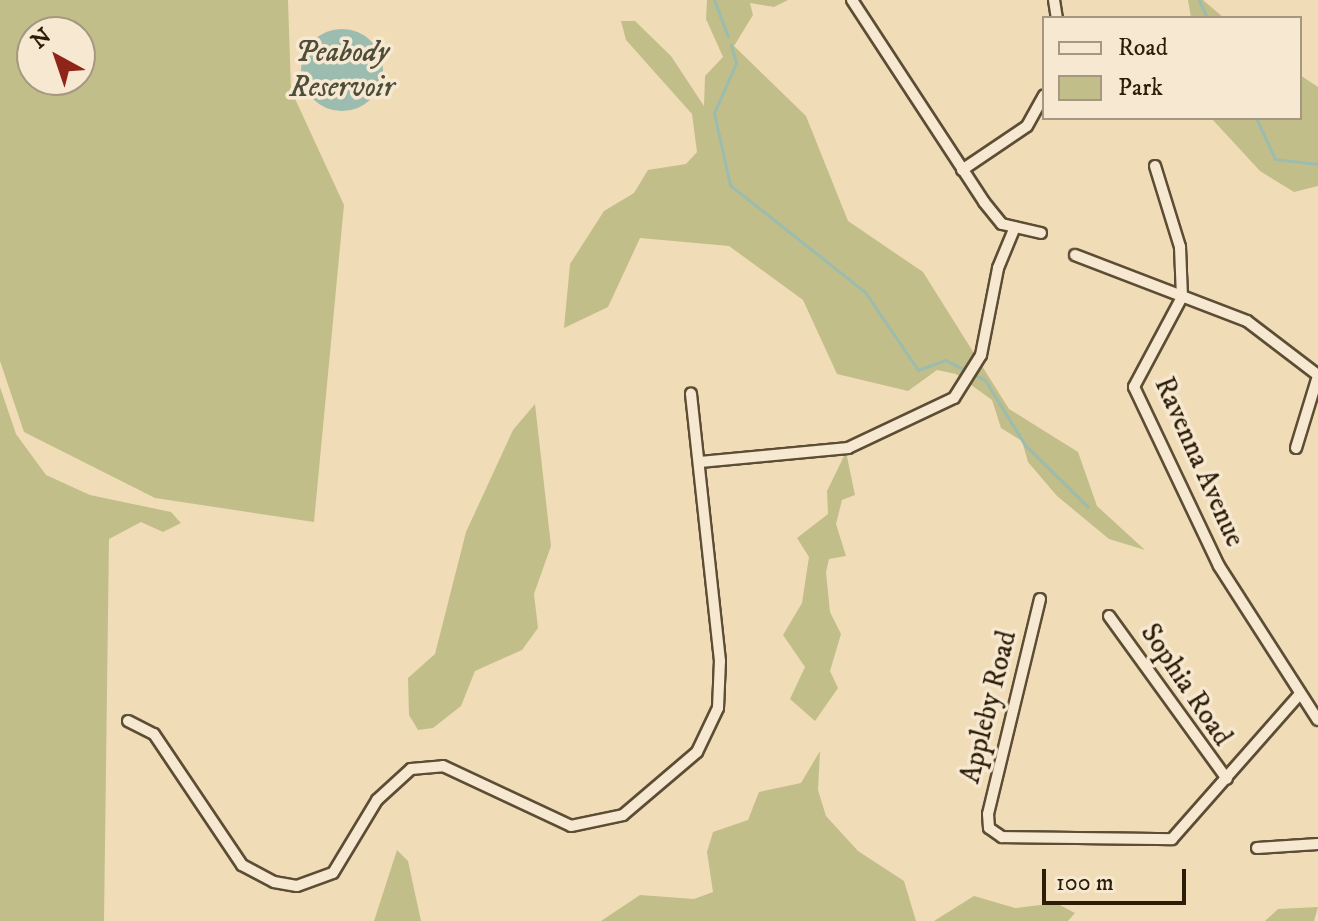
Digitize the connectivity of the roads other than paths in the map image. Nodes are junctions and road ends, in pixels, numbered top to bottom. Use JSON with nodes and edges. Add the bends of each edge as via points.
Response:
{"nodes":[{"id":1,"x":856,"y":2,"type":"edge"},
{"id":2,"x":1042,"y":99,"type":"edge"},
{"id":3,"x":1155,"y":166,"type":"dead end"},
{"id":4,"x":962,"y":170,"type":"junction"},
{"id":5,"x":1015,"y":227,"type":"junction"},
{"id":6,"x":1041,"y":233,"type":"dead end"},
{"id":7,"x":1075,"y":255,"type":"dead end"},
{"id":8,"x":1182,"y":297,"type":"junction"},
{"id":9,"x":1318,"y":375,"type":"edge"},
{"id":10,"x":691,"y":394,"type":"dead end"},
{"id":11,"x":1296,"y":448,"type":"dead end"},
{"id":12,"x":700,"y":462,"type":"junction"},
{"id":13,"x":1040,"y":599,"type":"dead end"},
{"id":14,"x":1109,"y":616,"type":"dead end"},
{"id":15,"x":1300,"y":694,"type":"junction"},
{"id":16,"x":1318,"y":720,"type":"edge"},
{"id":17,"x":128,"y":721,"type":"dead end"},
{"id":18,"x":1227,"y":779,"type":"junction"},
{"id":19,"x":1318,"y":844,"type":"edge"},
{"id":20,"x":1257,"y":848,"type":"dead end"}],
"edges":[{"from":1,"to":4,"type":"street"},
{"from":2,"to":4,"type":"street","via":[[1027,126]]},
{"from":3,"to":8,"type":"street","via":[[1180,247]]},
{"from":4,"to":5,"type":"street","via":[[1002,224]]},
{"from":5,"to":6,"type":"street"},
{"from":5,"to":12,"type":"street","via":[[998,268],[981,355],[954,398],[848,448]]},
{"from":7,"to":8,"type":"street"},
{"from":8,"to":9,"type":"street","via":[[1247,321]]},
{"from":8,"to":15,"type":"street","name":"Ravenna Avenue","via":[[1134,387],[1219,566]]},
{"from":9,"to":11,"type":"street"},
{"from":10,"to":12,"type":"street"},
{"from":12,"to":17,"type":"street","via":[[720,661],[718,708],[697,752],[610,822],[571,826],[443,766],[411,769],[377,800],[333,873],[297,886],[274,882],[242,865],[154,734]]},
{"from":13,"to":18,"type":"street","name":"Appleby Road","via":[[989,828],[1014,839],[1163,841],[1186,829]]},
{"from":14,"to":18,"type":"street","name":"Sophia Road","via":[[1192,741]]},
{"from":15,"to":16,"type":"street","name":"Ravenna Avenue"},
{"from":15,"to":18,"type":"street"},
{"from":19,"to":20,"type":"street"}]}
